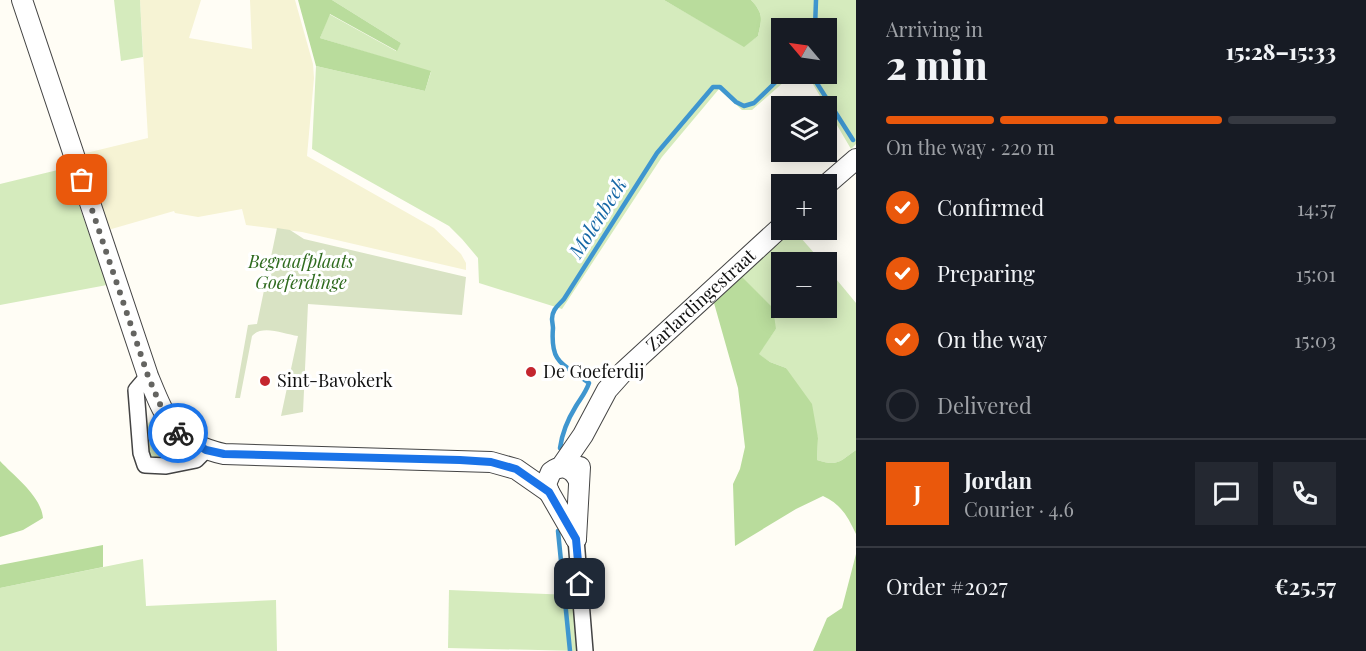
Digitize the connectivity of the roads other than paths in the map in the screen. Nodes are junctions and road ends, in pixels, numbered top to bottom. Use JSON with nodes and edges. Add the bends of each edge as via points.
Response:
{"nodes":[{"id":1,"x":22,"y":0,"type":"edge"},
{"id":2,"x":856,"y":159,"type":"edge"},
{"id":3,"x":837,"y":175,"type":"edge"},
{"id":4,"x":771,"y":236,"type":"edge"},
{"id":5,"x":148,"y":376,"type":"junction"},
{"id":6,"x":583,"y":435,"type":"junction"},
{"id":7,"x":206,"y":450,"type":"junction"},
{"id":8,"x":557,"y":468,"type":"junction"},
{"id":9,"x":516,"y":469,"type":"junction"},
{"id":10,"x":578,"y":483,"type":"junction"},
{"id":11,"x":551,"y":494,"type":"junction"},
{"id":12,"x":576,"y":539,"type":"junction"},
{"id":13,"x":585,"y":651,"type":"edge"}],
"edges":[{"from":1,"to":5,"type":"street"},
{"from":2,"to":3,"type":"street"},
{"from":4,"to":6,"type":"street","name":"Zarlardingestraat","via":[[624,370],[607,390]]},
{"from":5,"to":7,"type":"street","via":[[165,416],[180,435]]},
{"from":5,"to":7,"type":"street","via":[[136,390],[145,465],[166,466],[196,460]]},
{"from":6,"to":8,"type":"street","name":"Zarlardingestraat"},
{"from":6,"to":10,"type":"street","name":"Zarlardingestraat"},
{"from":7,"to":9,"type":"street","via":[[233,455],[460,460]]},
{"from":8,"to":9,"type":"street"},
{"from":8,"to":10,"type":"street","via":[[570,469]]},
{"from":8,"to":11,"type":"street","name":"Zarlardingestraat","via":[[547,480]]},
{"from":9,"to":11,"type":"street"},
{"from":10,"to":11,"type":"street","via":[[574,494],[567,498]]},
{"from":10,"to":12,"type":"street","name":"Zarlardingestraat"},
{"from":11,"to":12,"type":"street","name":"Zarlardingestraat"},
{"from":12,"to":13,"type":"street","name":"Zarlardingestraat"}]}
